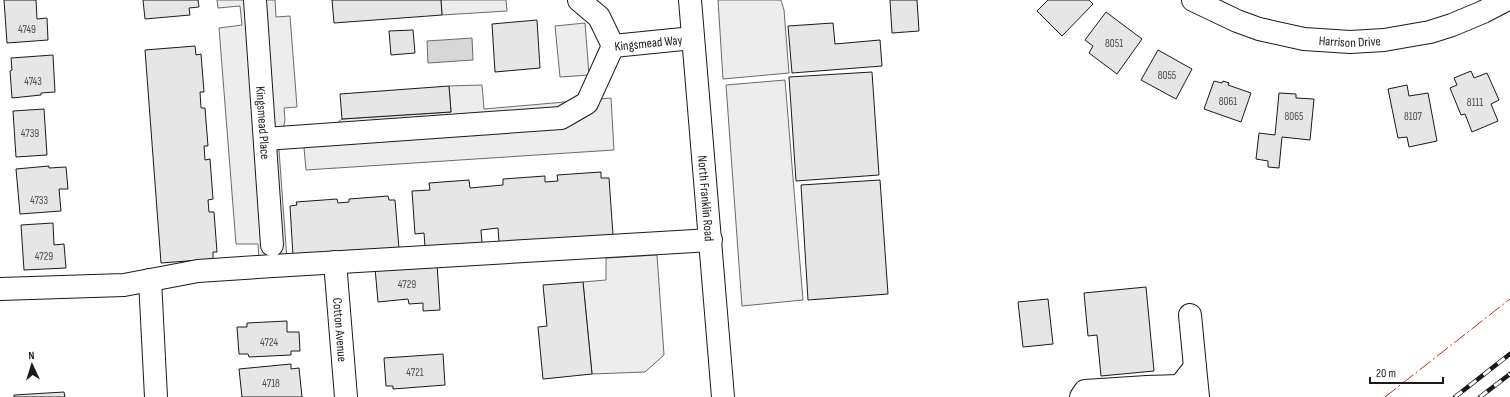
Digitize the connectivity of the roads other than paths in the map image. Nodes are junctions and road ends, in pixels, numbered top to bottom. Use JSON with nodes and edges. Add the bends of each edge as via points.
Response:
{"nodes":[{"id":1,"x":255,"y":0,"type":"edge"},
{"id":2,"x":579,"y":0,"type":"edge"},
{"id":3,"x":690,"y":0,"type":"edge"},
{"id":4,"x":1193,"y":0,"type":"edge"},
{"id":5,"x":1506,"y":0,"type":"edge"},
{"id":6,"x":693,"y":38,"type":"junction"},
{"id":7,"x":613,"y":46,"type":"junction"},
{"id":8,"x":265,"y":138,"type":"junction"},
{"id":9,"x":710,"y":240,"type":"junction"},
{"id":10,"x":272,"y":245,"type":"dead end"},
{"id":11,"x":335,"y":262,"type":"junction"},
{"id":12,"x":150,"y":280,"type":"junction"},
{"id":13,"x":0,"y":289,"type":"edge"},
{"id":14,"x":1190,"y":315,"type":"dead end"},
{"id":15,"x":1189,"y":393,"type":"edge"},
{"id":16,"x":156,"y":397,"type":"edge"},
{"id":17,"x":346,"y":397,"type":"edge"},
{"id":18,"x":723,"y":397,"type":"edge"},
{"id":19,"x":1081,"y":397,"type":"edge"}],
"edges":[{"from":1,"to":8,"type":"street","name":"Kingsmead Place"},
{"from":2,"to":7,"type":"street","name":"Kingsmead Way","via":[[599,17]]},
{"from":3,"to":6,"type":"street","name":"North Franklin Road"},
{"from":4,"to":5,"type":"street","name":"Harrison Drive","via":[[1259,29],[1304,39],[1350,42],[1384,40],[1430,32],[1483,12]]},
{"from":6,"to":7,"type":"street","name":"Kingsmead Way"},
{"from":6,"to":9,"type":"street","name":"North Franklin Road"},
{"from":7,"to":8,"type":"street","via":[[587,103],[561,118]]},
{"from":8,"to":10,"type":"street","name":"Kingsmead Place"},
{"from":9,"to":11,"type":"street"},
{"from":9,"to":18,"type":"street","name":"North Franklin Road"},
{"from":11,"to":12,"type":"street","via":[[198,271]]},
{"from":11,"to":17,"type":"street","name":"Cotton Avenue"},
{"from":12,"to":13,"type":"street","via":[[124,286]]},
{"from":12,"to":16,"type":"street"},
{"from":14,"to":15,"type":"street","via":[[1194,367]]},
{"from":15,"to":19,"type":"street","via":[[1147,387],[1085,391]]}]}
